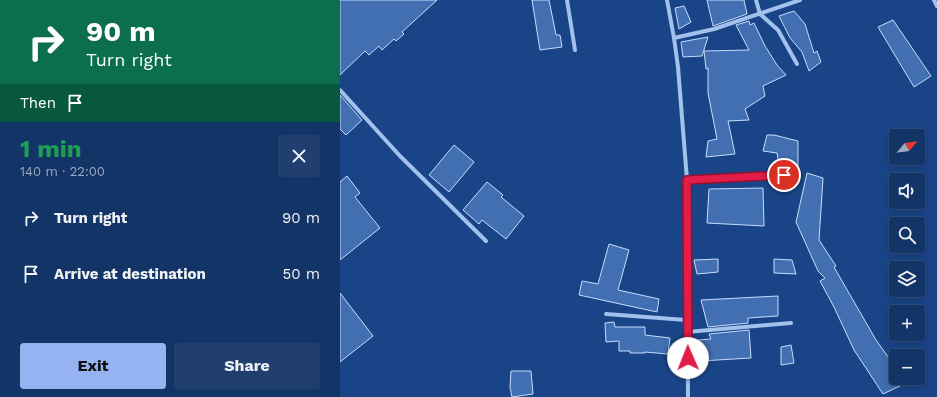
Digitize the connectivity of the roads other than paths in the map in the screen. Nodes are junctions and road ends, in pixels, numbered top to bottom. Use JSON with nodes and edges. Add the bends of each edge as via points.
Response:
{"nodes":[{"id":1,"x":567,"y":0,"type":"edge"},
{"id":2,"x":666,"y":0,"type":"edge"},
{"id":3,"x":756,"y":0,"type":"edge"},
{"id":4,"x":800,"y":0,"type":"edge"},
{"id":5,"x":934,"y":0,"type":"edge"},
{"id":6,"x":937,"y":6,"type":"edge"},
{"id":7,"x":760,"y":14,"type":"junction"},
{"id":8,"x":674,"y":38,"type":"junction"},
{"id":9,"x":575,"y":50,"type":"dead end"},
{"id":10,"x":798,"y":64,"type":"dead end"},
{"id":11,"x":340,"y":90,"type":"edge"},
{"id":12,"x":784,"y":175,"type":"dead end"},
{"id":13,"x":687,"y":180,"type":"junction"},
{"id":14,"x":486,"y":241,"type":"dead end"},
{"id":15,"x":606,"y":314,"type":"dead end"},
{"id":16,"x":686,"y":320,"type":"junction"},
{"id":17,"x":790,"y":323,"type":"dead end"},
{"id":18,"x":687,"y":332,"type":"junction"},
{"id":19,"x":688,"y":397,"type":"edge"}],
"edges":[{"from":1,"to":9,"type":"street"},
{"from":2,"to":8,"type":"street"},
{"from":3,"to":7,"type":"street"},
{"from":4,"to":7,"type":"street"},
{"from":5,"to":6,"type":"street"},
{"from":7,"to":8,"type":"street","via":[[714,29]]},
{"from":7,"to":10,"type":"street","via":[[778,30]]},
{"from":8,"to":13,"type":"street"},
{"from":11,"to":14,"type":"street","via":[[400,156]]},
{"from":12,"to":13,"type":"street"},
{"from":13,"to":16,"type":"street"},
{"from":15,"to":16,"type":"street"},
{"from":16,"to":18,"type":"street"},
{"from":17,"to":18,"type":"street"},
{"from":18,"to":19,"type":"street"}]}
